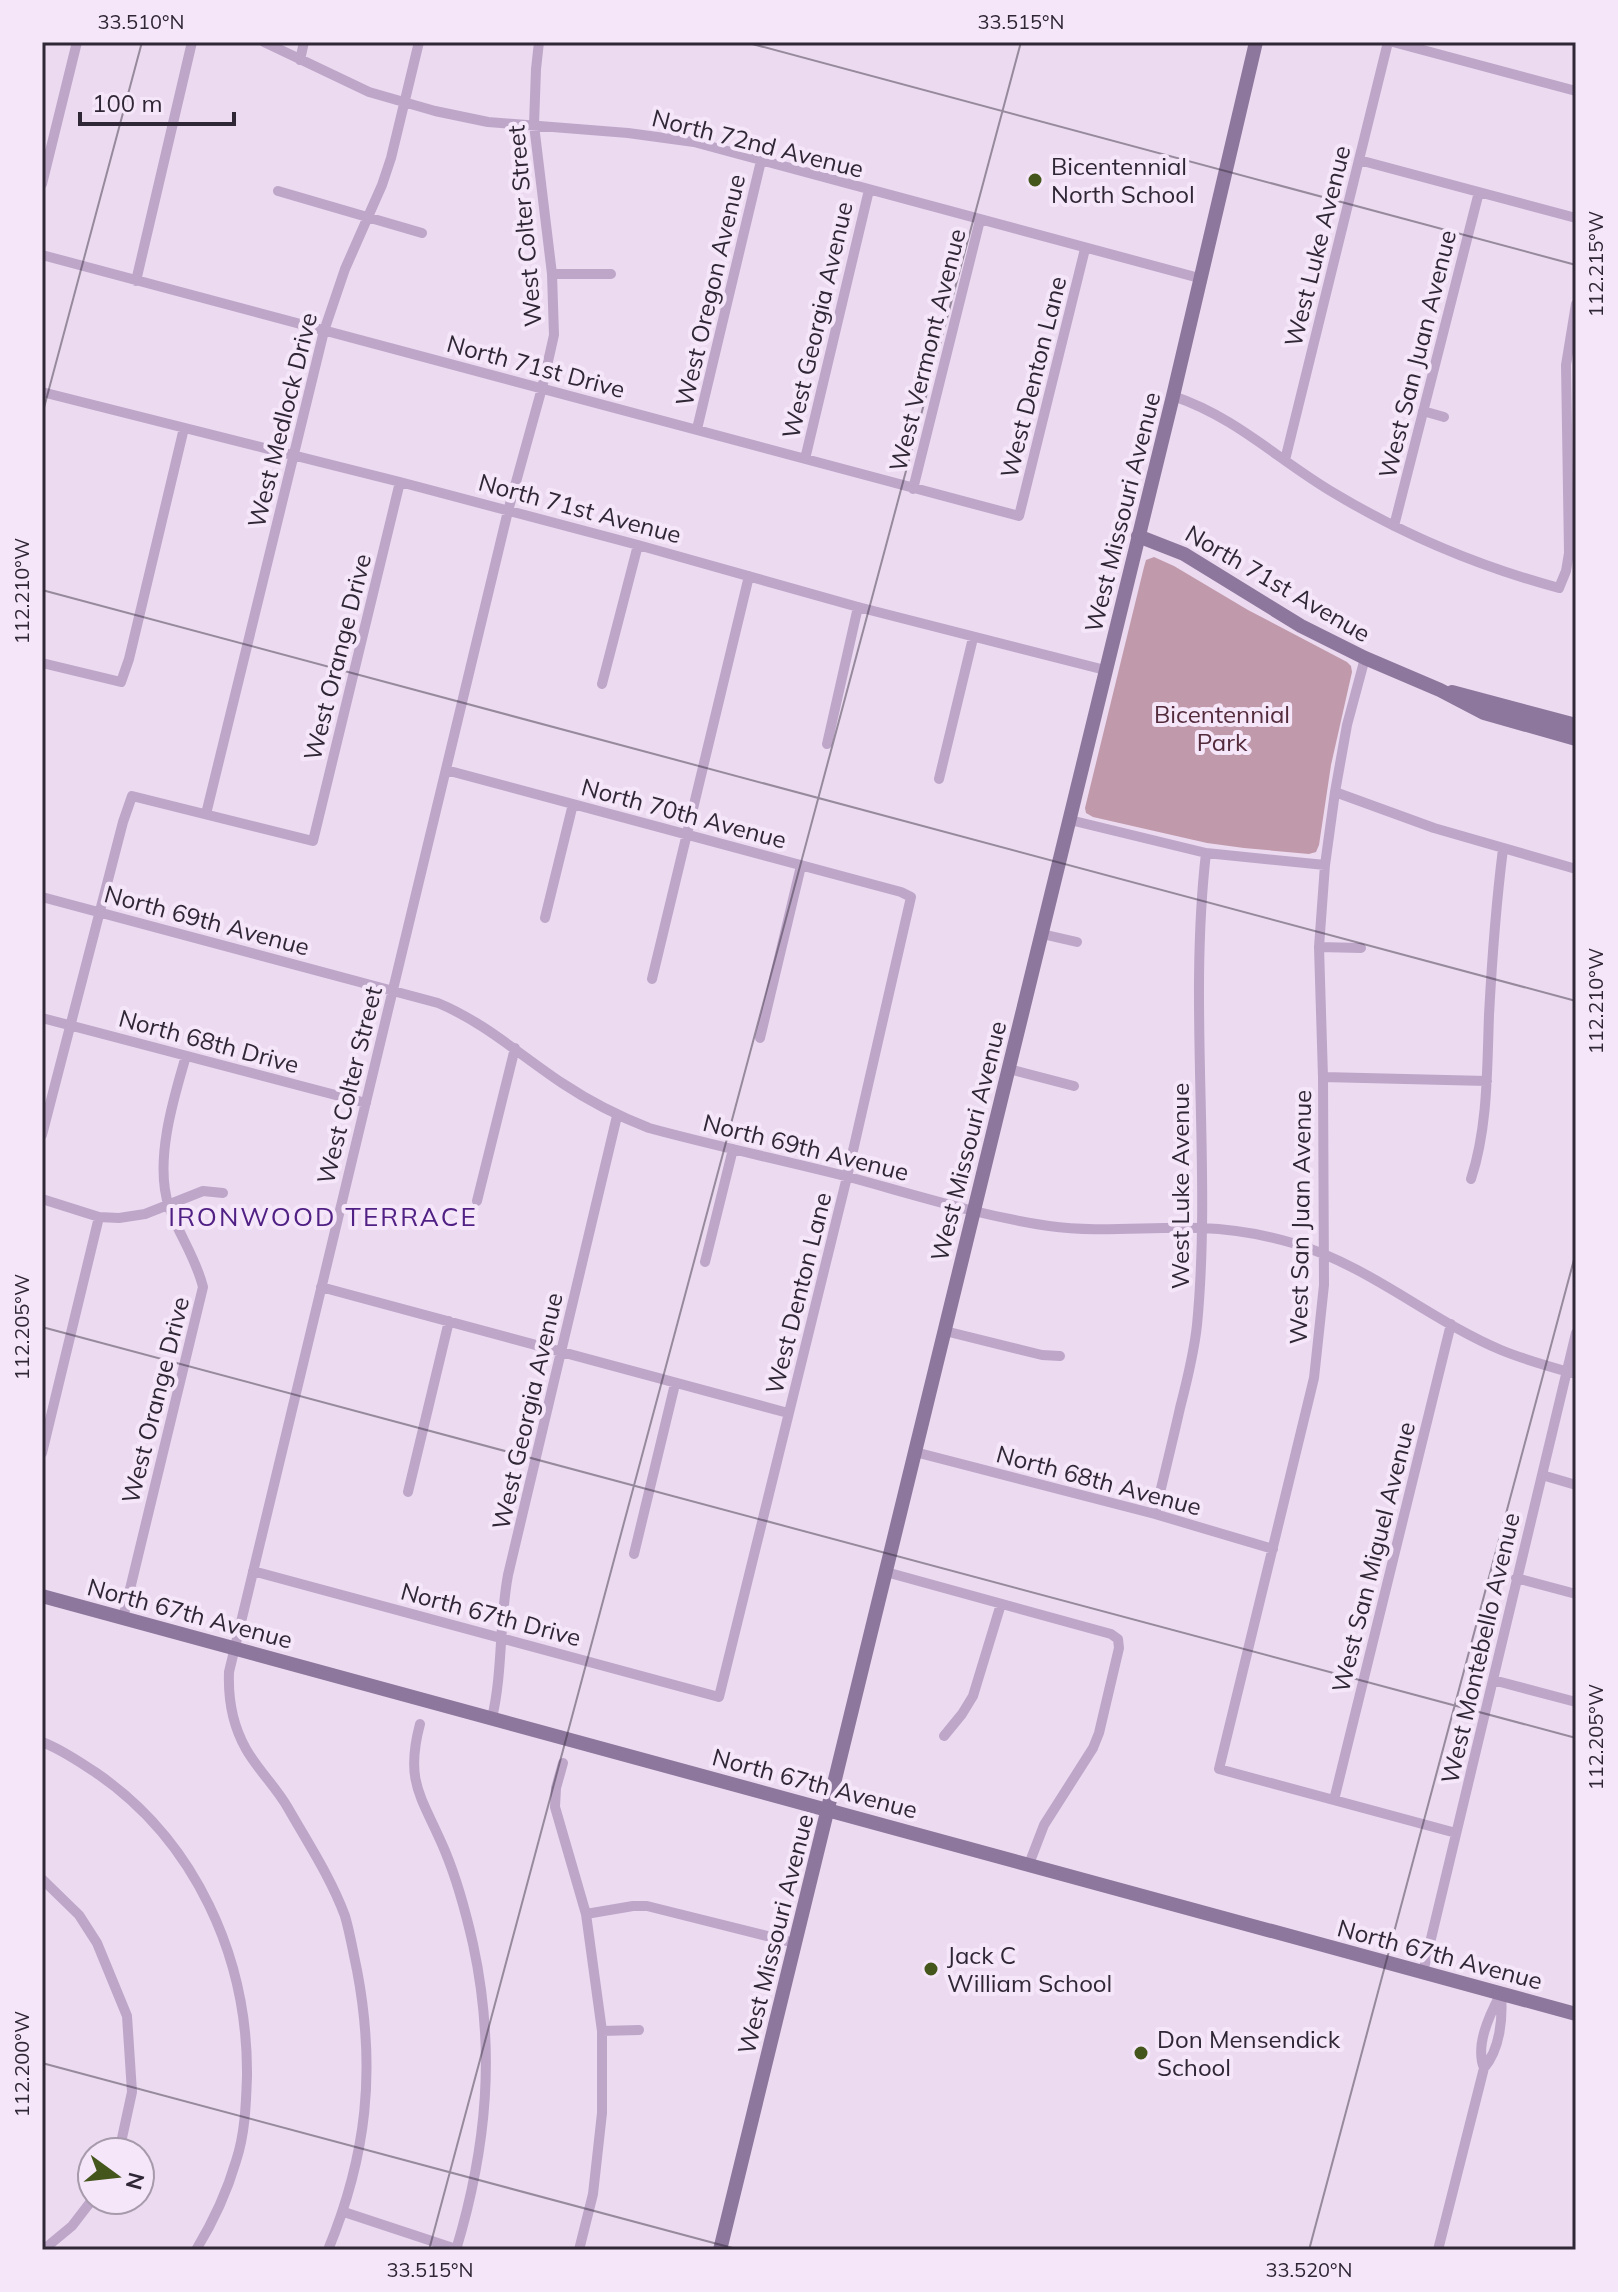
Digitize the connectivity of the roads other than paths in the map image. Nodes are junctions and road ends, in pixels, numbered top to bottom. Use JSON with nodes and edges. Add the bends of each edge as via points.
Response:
{"nodes":[{"id":1,"x":77,"y":42,"type":"edge"},
{"id":2,"x":192,"y":42,"type":"edge"},
{"id":3,"x":264,"y":42,"type":"edge"},
{"id":4,"x":304,"y":42,"type":"edge"},
{"id":5,"x":419,"y":42,"type":"edge"},
{"id":6,"x":539,"y":42,"type":"edge"},
{"id":7,"x":1256,"y":42,"type":"edge"},
{"id":8,"x":1390,"y":42,"type":"edge"},
{"id":9,"x":300,"y":60,"type":"junction"},
{"id":10,"x":1576,"y":91,"type":"edge"},
{"id":11,"x":405,"y":104,"type":"junction"},
{"id":12,"x":534,"y":125,"type":"junction"},
{"id":13,"x":1359,"y":160,"type":"junction"},
{"id":14,"x":761,"y":161,"type":"junction"},
{"id":15,"x":42,"y":184,"type":"edge"},
{"id":16,"x":869,"y":190,"type":"junction"},
{"id":17,"x":278,"y":191,"type":"dead end"},
{"id":18,"x":1479,"y":192,"type":"junction"},
{"id":19,"x":368,"y":216,"type":"junction"},
{"id":20,"x":1576,"y":218,"type":"edge"},
{"id":21,"x":980,"y":220,"type":"junction"},
{"id":22,"x":422,"y":233,"type":"dead end"},
{"id":23,"x":1085,"y":249,"type":"junction"},
{"id":24,"x":42,"y":255,"type":"edge"},
{"id":25,"x":552,"y":274,"type":"junction"},
{"id":26,"x":611,"y":274,"type":"dead end"},
{"id":27,"x":1199,"y":278,"type":"junction"},
{"id":28,"x":136,"y":281,"type":"junction"},
{"id":29,"x":1576,"y":304,"type":"edge"},
{"id":30,"x":324,"y":331,"type":"junction"},
{"id":31,"x":1571,"y":365,"type":"edge"},
{"id":32,"x":542,"y":388,"type":"junction"},
{"id":33,"x":42,"y":392,"type":"edge"},
{"id":34,"x":1173,"y":396,"type":"junction"},
{"id":35,"x":1423,"y":411,"type":"junction"},
{"id":36,"x":1444,"y":417,"type":"dead end"},
{"id":37,"x":184,"y":428,"type":"junction"},
{"id":38,"x":697,"y":429,"type":"junction"},
{"id":39,"x":292,"y":456,"type":"junction"},
{"id":40,"x":805,"y":459,"type":"junction"},
{"id":41,"x":1285,"y":460,"type":"junction"},
{"id":42,"x":400,"y":482,"type":"junction"},
{"id":43,"x":913,"y":489,"type":"junction"},
{"id":44,"x":1572,"y":500,"type":"edge"},
{"id":45,"x":508,"y":511,"type":"junction"},
{"id":46,"x":1019,"y":516,"type":"joint"},
{"id":47,"x":1394,"y":526,"type":"junction"},
{"id":48,"x":1138,"y":536,"type":"junction"},
{"id":49,"x":638,"y":545,"type":"junction"},
{"id":50,"x":749,"y":576,"type":"junction"},
{"id":51,"x":858,"y":607,"type":"junction"},
{"id":52,"x":973,"y":638,"type":"junction"},
{"id":53,"x":1365,"y":658,"type":"junction"},
{"id":54,"x":42,"y":663,"type":"edge"},
{"id":55,"x":1105,"y":670,"type":"junction"},
{"id":56,"x":602,"y":684,"type":"dead end"},
{"id":57,"x":1440,"y":690,"type":"junction"},
{"id":58,"x":1576,"y":725,"type":"edge"},
{"id":59,"x":1576,"y":739,"type":"edge"},
{"id":60,"x":827,"y":744,"type":"dead end"},
{"id":61,"x":446,"y":770,"type":"junction"},
{"id":62,"x":939,"y":779,"type":"dead end"},
{"id":63,"x":1335,"y":792,"type":"junction"},
{"id":64,"x":573,"y":804,"type":"junction"},
{"id":65,"x":206,"y":814,"type":"junction"},
{"id":66,"x":1070,"y":820,"type":"junction"},
{"id":67,"x":687,"y":833,"type":"junction"},
{"id":68,"x":1503,"y":849,"type":"junction"},
{"id":69,"x":1206,"y":853,"type":"junction"},
{"id":70,"x":1325,"y":865,"type":"junction"},
{"id":71,"x":801,"y":866,"type":"junction"},
{"id":72,"x":1576,"y":869,"type":"edge"},
{"id":73,"x":42,"y":897,"type":"edge"},
{"id":74,"x":911,"y":897,"type":"joint"},
{"id":75,"x":100,"y":912,"type":"junction"},
{"id":76,"x":545,"y":918,"type":"dead end"},
{"id":77,"x":1042,"y":934,"type":"junction"},
{"id":78,"x":1077,"y":942,"type":"dead end"},
{"id":79,"x":1319,"y":947,"type":"junction"},
{"id":80,"x":1361,"y":948,"type":"dead end"},
{"id":81,"x":652,"y":979,"type":"dead end"},
{"id":82,"x":394,"y":989,"type":"junction"},
{"id":83,"x":42,"y":1018,"type":"edge"},
{"id":84,"x":70,"y":1026,"type":"junction"},
{"id":85,"x":760,"y":1038,"type":"dead end"},
{"id":86,"x":515,"y":1048,"type":"junction"},
{"id":87,"x":186,"y":1056,"type":"junction"},
{"id":88,"x":1009,"y":1069,"type":"junction"},
{"id":89,"x":1323,"y":1077,"type":"junction"},
{"id":90,"x":1487,"y":1081,"type":"junction"},
{"id":91,"x":1074,"y":1086,"type":"dead end"},
{"id":92,"x":366,"y":1103,"type":"junction"},
{"id":93,"x":617,"y":1116,"type":"junction"},
{"id":94,"x":42,"y":1135,"type":"edge"},
{"id":95,"x":733,"y":1149,"type":"junction"},
{"id":96,"x":847,"y":1177,"type":"junction"},
{"id":97,"x":1471,"y":1179,"type":"dead end"},
{"id":98,"x":223,"y":1193,"type":"dead end"},
{"id":99,"x":42,"y":1199,"type":"edge"},
{"id":100,"x":477,"y":1201,"type":"dead end"},
{"id":101,"x":169,"y":1206,"type":"junction"},
{"id":102,"x":974,"y":1211,"type":"junction"},
{"id":103,"x":99,"y":1217,"type":"junction"},
{"id":104,"x":1202,"y":1228,"type":"junction"},
{"id":105,"x":1323,"y":1254,"type":"junction"},
{"id":106,"x":705,"y":1262,"type":"dead end"},
{"id":107,"x":321,"y":1287,"type":"junction"},
{"id":108,"x":449,"y":1321,"type":"junction"},
{"id":109,"x":1451,"y":1324,"type":"junction"},
{"id":110,"x":945,"y":1331,"type":"junction"},
{"id":111,"x":1576,"y":1333,"type":"edge"},
{"id":112,"x":562,"y":1353,"type":"junction"},
{"id":113,"x":1060,"y":1356,"type":"dead end"},
{"id":114,"x":1571,"y":1372,"type":"edge"},
{"id":115,"x":675,"y":1384,"type":"junction"},
{"id":116,"x":788,"y":1413,"type":"junction"},
{"id":117,"x":915,"y":1452,"type":"junction"},
{"id":118,"x":42,"y":1453,"type":"edge"},
{"id":119,"x":1542,"y":1475,"type":"junction"},
{"id":120,"x":1576,"y":1485,"type":"edge"},
{"id":121,"x":408,"y":1492,"type":"dead end"},
{"id":122,"x":1155,"y":1514,"type":"junction"},
{"id":123,"x":1273,"y":1549,"type":"junction"},
{"id":124,"x":634,"y":1554,"type":"dead end"},
{"id":125,"x":253,"y":1571,"type":"junction"},
{"id":126,"x":886,"y":1572,"type":"junction"},
{"id":127,"x":1516,"y":1578,"type":"junction"},
{"id":128,"x":1576,"y":1594,"type":"edge"},
{"id":129,"x":42,"y":1596,"type":"edge"},
{"id":130,"x":1001,"y":1604,"type":"junction"},
{"id":131,"x":123,"y":1618,"type":"junction"},
{"id":132,"x":502,"y":1637,"type":"junction"},
{"id":133,"x":235,"y":1649,"type":"junction"},
{"id":134,"x":1493,"y":1680,"type":"junction"},
{"id":135,"x":719,"y":1697,"type":"joint"},
{"id":136,"x":1576,"y":1702,"type":"edge"},
{"id":137,"x":492,"y":1718,"type":"junction"},
{"id":138,"x":420,"y":1724,"type":"dead end"},
{"id":139,"x":944,"y":1736,"type":"dead end"},
{"id":140,"x":42,"y":1742,"type":"edge"},
{"id":141,"x":563,"y":1763,"type":"dead end"},
{"id":142,"x":1334,"y":1800,"type":"junction"},
{"id":143,"x":828,"y":1809,"type":"junction"},
{"id":144,"x":1456,"y":1833,"type":"junction"},
{"id":145,"x":1029,"y":1864,"type":"junction"},
{"id":146,"x":42,"y":1879,"type":"edge"},
{"id":147,"x":586,"y":1914,"type":"junction"},
{"id":148,"x":795,"y":1943,"type":"junction"},
{"id":149,"x":1423,"y":1972,"type":"junction"},
{"id":150,"x":1501,"y":1994,"type":"junction"},
{"id":151,"x":1576,"y":2014,"type":"edge"},
{"id":152,"x":639,"y":2030,"type":"dead end"},
{"id":153,"x":602,"y":2031,"type":"junction"},
{"id":154,"x":122,"y":2136,"type":"edge"},
{"id":155,"x":344,"y":2212,"type":"junction"},
{"id":156,"x":80,"y":2216,"type":"edge"},
{"id":157,"x":43,"y":2250,"type":"edge"},
{"id":158,"x":196,"y":2250,"type":"edge"},
{"id":159,"x":328,"y":2250,"type":"edge"},
{"id":160,"x":457,"y":2250,"type":"edge"},
{"id":161,"x":579,"y":2250,"type":"edge"},
{"id":162,"x":720,"y":2250,"type":"edge"},
{"id":163,"x":1438,"y":2250,"type":"edge"}],
"edges":[{"from":1,"to":15,"type":"street"},
{"from":2,"to":28,"type":"street"},
{"from":3,"to":9,"type":"street","name":"North 72nd Avenue"},
{"from":4,"to":9,"type":"street"},
{"from":5,"to":11,"type":"street","name":"West Medlock Drive"},
{"from":6,"to":12,"type":"street","name":"West Colter Street"},
{"from":7,"to":27,"type":"street","name":"West Missouri Avenue"},
{"from":8,"to":10,"type":"street"},
{"from":8,"to":13,"type":"street","name":"West Luke Avenue"},
{"from":9,"to":11,"type":"street","name":"North 72nd Avenue"},
{"from":11,"to":12,"type":"street","name":"North 72nd Avenue","via":[[488,122]]},
{"from":11,"to":19,"type":"street","name":"West Medlock Drive"},
{"from":12,"to":14,"type":"street","name":"North 72nd Avenue","via":[[694,142]]},
{"from":12,"to":25,"type":"street","name":"West Colter Street"},
{"from":13,"to":18,"type":"street"},
{"from":13,"to":41,"type":"street","name":"West Luke Avenue"},
{"from":14,"to":16,"type":"street","name":"North 72nd Avenue"},
{"from":14,"to":38,"type":"street","name":"West Oregon Avenue"},
{"from":16,"to":21,"type":"street","name":"North 72nd Avenue"},
{"from":16,"to":40,"type":"street","name":"West Georgia Avenue"},
{"from":17,"to":19,"type":"street"},
{"from":18,"to":20,"type":"street"},
{"from":18,"to":35,"type":"street","name":"West San Juan Avenue"},
{"from":19,"to":22,"type":"street"},
{"from":19,"to":30,"type":"street","name":"West Medlock Drive"},
{"from":21,"to":23,"type":"street","name":"North 72nd Avenue"},
{"from":21,"to":43,"type":"street","name":"West Vermont Avenue"},
{"from":23,"to":27,"type":"street","name":"North 72nd Avenue"},
{"from":23,"to":46,"type":"street","name":"West Denton Lane"},
{"from":24,"to":28,"type":"street","name":"North 71st Drive"},
{"from":25,"to":26,"type":"street"},
{"from":25,"to":32,"type":"street","name":"West Colter Street","via":[[554,335]]},
{"from":27,"to":34,"type":"street","name":"West Missouri Avenue"},
{"from":28,"to":30,"type":"street","name":"North 71st Drive"},
{"from":29,"to":31,"type":"street"},
{"from":30,"to":32,"type":"street","name":"North 71st Drive"},
{"from":30,"to":39,"type":"street","name":"West Medlock Drive"},
{"from":31,"to":44,"type":"street"},
{"from":32,"to":38,"type":"street","name":"North 71st Drive"},
{"from":32,"to":45,"type":"street","name":"West Colter Street"},
{"from":33,"to":37,"type":"street","name":"North 71st Avenue"},
{"from":34,"to":41,"type":"street","via":[[1219,415]]},
{"from":34,"to":48,"type":"street","name":"West Missouri Avenue"},
{"from":35,"to":36,"type":"street"},
{"from":35,"to":47,"type":"street","name":"West San Juan Avenue"},
{"from":37,"to":39,"type":"street","name":"North 71st Avenue"},
{"from":37,"to":54,"type":"street","via":[[121,682]]},
{"from":38,"to":40,"type":"street","name":"North 71st Drive"},
{"from":39,"to":42,"type":"street","name":"North 71st Avenue"},
{"from":39,"to":65,"type":"street","name":"West Medlock Drive"},
{"from":40,"to":43,"type":"street","name":"North 71st Drive"},
{"from":41,"to":47,"type":"street"},
{"from":42,"to":45,"type":"street","name":"North 71st Avenue"},
{"from":42,"to":65,"type":"street","name":"West Orange Drive","via":[[313,841]]},
{"from":43,"to":46,"type":"street","name":"North 71st Drive"},
{"from":44,"to":47,"type":"street","via":[[1569,553],[1559,588]]},
{"from":45,"to":49,"type":"street","name":"North 71st Avenue"},
{"from":45,"to":61,"type":"street","name":"West Colter Street"},
{"from":48,"to":53,"type":"street","name":"North 71st Avenue","via":[[1184,554],[1301,626]]},
{"from":48,"to":55,"type":"street","name":"West Missouri Avenue"},
{"from":49,"to":50,"type":"street","name":"North 71st Avenue"},
{"from":49,"to":56,"type":"street"},
{"from":50,"to":51,"type":"street","name":"North 71st Avenue"},
{"from":50,"to":67,"type":"street"},
{"from":51,"to":52,"type":"street","name":"North 71st Avenue"},
{"from":51,"to":60,"type":"street"},
{"from":52,"to":55,"type":"street","name":"North 71st Avenue"},
{"from":52,"to":62,"type":"street"},
{"from":53,"to":57,"type":"street","name":"North 71st Avenue"},
{"from":53,"to":63,"type":"street","name":"West San Juan Avenue"},
{"from":55,"to":66,"type":"street","name":"West Missouri Avenue"},
{"from":57,"to":58,"type":"street","name":"North 71st Avenue"},
{"from":57,"to":59,"type":"street","name":"North 71st Avenue","via":[[1484,713]]},
{"from":61,"to":64,"type":"street","name":"North 70th Avenue"},
{"from":61,"to":82,"type":"street","name":"West Colter Street"},
{"from":63,"to":68,"type":"street"},
{"from":63,"to":70,"type":"street","name":"West San Juan Avenue"},
{"from":64,"to":67,"type":"street","name":"North 70th Avenue"},
{"from":64,"to":76,"type":"street"},
{"from":65,"to":75,"type":"street","via":[[132,796]]},
{"from":66,"to":69,"type":"street"},
{"from":66,"to":77,"type":"street","name":"West Missouri Avenue"},
{"from":67,"to":71,"type":"street","name":"North 70th Avenue"},
{"from":67,"to":81,"type":"street"},
{"from":68,"to":72,"type":"street"},
{"from":68,"to":90,"type":"street","via":[[1493,930]]},
{"from":69,"to":70,"type":"street"},
{"from":69,"to":104,"type":"street","name":"West Luke Avenue","via":[[1198,977]]},
{"from":70,"to":79,"type":"street","name":"West San Juan Avenue"},
{"from":71,"to":74,"type":"street","name":"North 70th Avenue"},
{"from":71,"to":85,"type":"street"},
{"from":73,"to":75,"type":"street","name":"North 69th Avenue"},
{"from":74,"to":96,"type":"street","name":"West Denton Lane"},
{"from":75,"to":82,"type":"street","name":"North 69th Avenue"},
{"from":75,"to":84,"type":"street"},
{"from":77,"to":78,"type":"street"},
{"from":77,"to":88,"type":"street","name":"West Missouri Avenue"},
{"from":79,"to":80,"type":"street"},
{"from":79,"to":89,"type":"street","name":"West San Juan Avenue"},
{"from":82,"to":86,"type":"street","name":"North 69th Avenue","via":[[460,1012]]},
{"from":82,"to":92,"type":"street","name":"West Colter Street"},
{"from":83,"to":84,"type":"street","name":"North 68th Drive"},
{"from":84,"to":87,"type":"street","name":"North 68th Drive"},
{"from":84,"to":94,"type":"street"},
{"from":86,"to":93,"type":"street","name":"North 69th Avenue"},
{"from":86,"to":100,"type":"street"},
{"from":87,"to":92,"type":"street","name":"North 68th Drive"},
{"from":87,"to":101,"type":"street","name":"West Orange Drive","via":[[163,1161]]},
{"from":88,"to":91,"type":"street"},
{"from":88,"to":102,"type":"street","name":"West Missouri Avenue"},
{"from":89,"to":90,"type":"street"},
{"from":89,"to":105,"type":"street","name":"West San Juan Avenue"},
{"from":90,"to":97,"type":"street"},
{"from":92,"to":107,"type":"street","name":"West Colter Street"},
{"from":93,"to":95,"type":"street","name":"North 69th Avenue"},
{"from":93,"to":112,"type":"street","name":"West Georgia Avenue"},
{"from":95,"to":96,"type":"street","name":"North 69th Avenue"},
{"from":95,"to":106,"type":"street"},
{"from":96,"to":102,"type":"street","name":"North 69th Avenue"},
{"from":96,"to":116,"type":"street","name":"West Denton Lane"},
{"from":98,"to":101,"type":"street","via":[[203,1191]]},
{"from":99,"to":103,"type":"street"},
{"from":101,"to":103,"type":"street","via":[[145,1214]]},
{"from":101,"to":131,"type":"street","name":"West Orange Drive","via":[[203,1287]]},
{"from":102,"to":104,"type":"street","name":"North 69th Avenue","via":[[1073,1228]]},
{"from":102,"to":110,"type":"street","name":"West Missouri Avenue"},
{"from":103,"to":118,"type":"street"},
{"from":104,"to":105,"type":"street","name":"North 69th Avenue","via":[[1255,1233]]},
{"from":104,"to":122,"type":"street","name":"West Luke Avenue","via":[[1192,1359]]},
{"from":105,"to":109,"type":"street","name":"North 69th Avenue"},
{"from":105,"to":123,"type":"street","name":"West San Juan Avenue","via":[[1314,1378]]},
{"from":107,"to":108,"type":"street"},
{"from":107,"to":125,"type":"street","name":"West Colter Street"},
{"from":108,"to":112,"type":"street"},
{"from":108,"to":121,"type":"street"},
{"from":109,"to":114,"type":"street","name":"North 69th Avenue","via":[[1500,1350]]},
{"from":109,"to":142,"type":"street","name":"West San Miguel Avenue"},
{"from":110,"to":113,"type":"street"},
{"from":110,"to":117,"type":"street","name":"West Missouri Avenue"},
{"from":111,"to":114,"type":"street","name":"West Montebello Avenue"},
{"from":112,"to":115,"type":"street"},
{"from":112,"to":132,"type":"street","name":"West Georgia Avenue","via":[[508,1575]]},
{"from":114,"to":119,"type":"street","name":"West Montebello Avenue"},
{"from":115,"to":116,"type":"street"},
{"from":115,"to":124,"type":"street"},
{"from":116,"to":135,"type":"street","name":"West Denton Lane"},
{"from":117,"to":122,"type":"street","name":"North 68th Avenue"},
{"from":117,"to":126,"type":"street","name":"West Missouri Avenue"},
{"from":119,"to":120,"type":"street"},
{"from":119,"to":127,"type":"street","name":"West Montebello Avenue"},
{"from":122,"to":123,"type":"street","name":"North 68th Avenue"},
{"from":123,"to":142,"type":"street","name":"West San Juan Avenue","via":[[1219,1769]]},
{"from":125,"to":132,"type":"street","name":"North 67th Drive"},
{"from":125,"to":133,"type":"street","name":"West Colter Street"},
{"from":126,"to":130,"type":"street"},
{"from":126,"to":143,"type":"street","name":"West Missouri Avenue"},
{"from":127,"to":128,"type":"street"},
{"from":127,"to":134,"type":"street","name":"West Montebello Avenue"},
{"from":129,"to":131,"type":"street","name":"North 67th Avenue"},
{"from":130,"to":139,"type":"street","via":[[973,1696]]},
{"from":130,"to":145,"type":"street","via":[[1111,1634],[1119,1648],[1099,1733],[1044,1825]]},
{"from":131,"to":133,"type":"street","name":"North 67th Avenue"},
{"from":132,"to":135,"type":"street","name":"North 67th Drive"},
{"from":132,"to":137,"type":"street","name":"West Georgia Avenue"},
{"from":133,"to":137,"type":"street","name":"North 67th Avenue"},
{"from":133,"to":155,"type":"street","name":"West Colter Street","via":[[228,1687],[234,1719],[246,1749],[283,1799],[329,1881],[345,1917],[365,2013],[366,2097]]},
{"from":134,"to":136,"type":"street"},
{"from":134,"to":144,"type":"street","name":"West Montebello Avenue"},
{"from":137,"to":143,"type":"street","name":"North 67th Avenue"},
{"from":138,"to":160,"type":"street","via":[[413,1761],[416,1789],[454,1875],[484,2011],[482,2139]]},
{"from":140,"to":158,"type":"street","via":[[113,1785],[154,1823],[204,1892],[228,1947],[247,2052],[246,2110],[237,2159]]},
{"from":141,"to":147,"type":"street","via":[[555,1807]]},
{"from":142,"to":144,"type":"street"},
{"from":143,"to":145,"type":"street","name":"North 67th Avenue"},
{"from":143,"to":148,"type":"street","name":"West Missouri Avenue"},
{"from":144,"to":149,"type":"street","name":"West Montebello Avenue"},
{"from":145,"to":149,"type":"street","name":"North 67th Avenue"},
{"from":146,"to":154,"type":"street","via":[[79,1915],[97,1943],[127,2016],[132,2092]]},
{"from":147,"to":148,"type":"street","via":[[647,1906]]},
{"from":147,"to":153,"type":"street"},
{"from":148,"to":162,"type":"street","name":"West Missouri Avenue"},
{"from":149,"to":150,"type":"street","name":"North 67th Avenue"},
{"from":150,"to":151,"type":"street","name":"North 67th Avenue"},
{"from":150,"to":163,"type":"street","via":[[1503,2016],[1492,2059],[1484,2068]]},
{"from":152,"to":153,"type":"street"},
{"from":153,"to":161,"type":"street","via":[[602,2113],[593,2194]]},
{"from":155,"to":159,"type":"street","name":"West Colter Street"},
{"from":155,"to":160,"type":"street"},
{"from":156,"to":157,"type":"street"}]}
